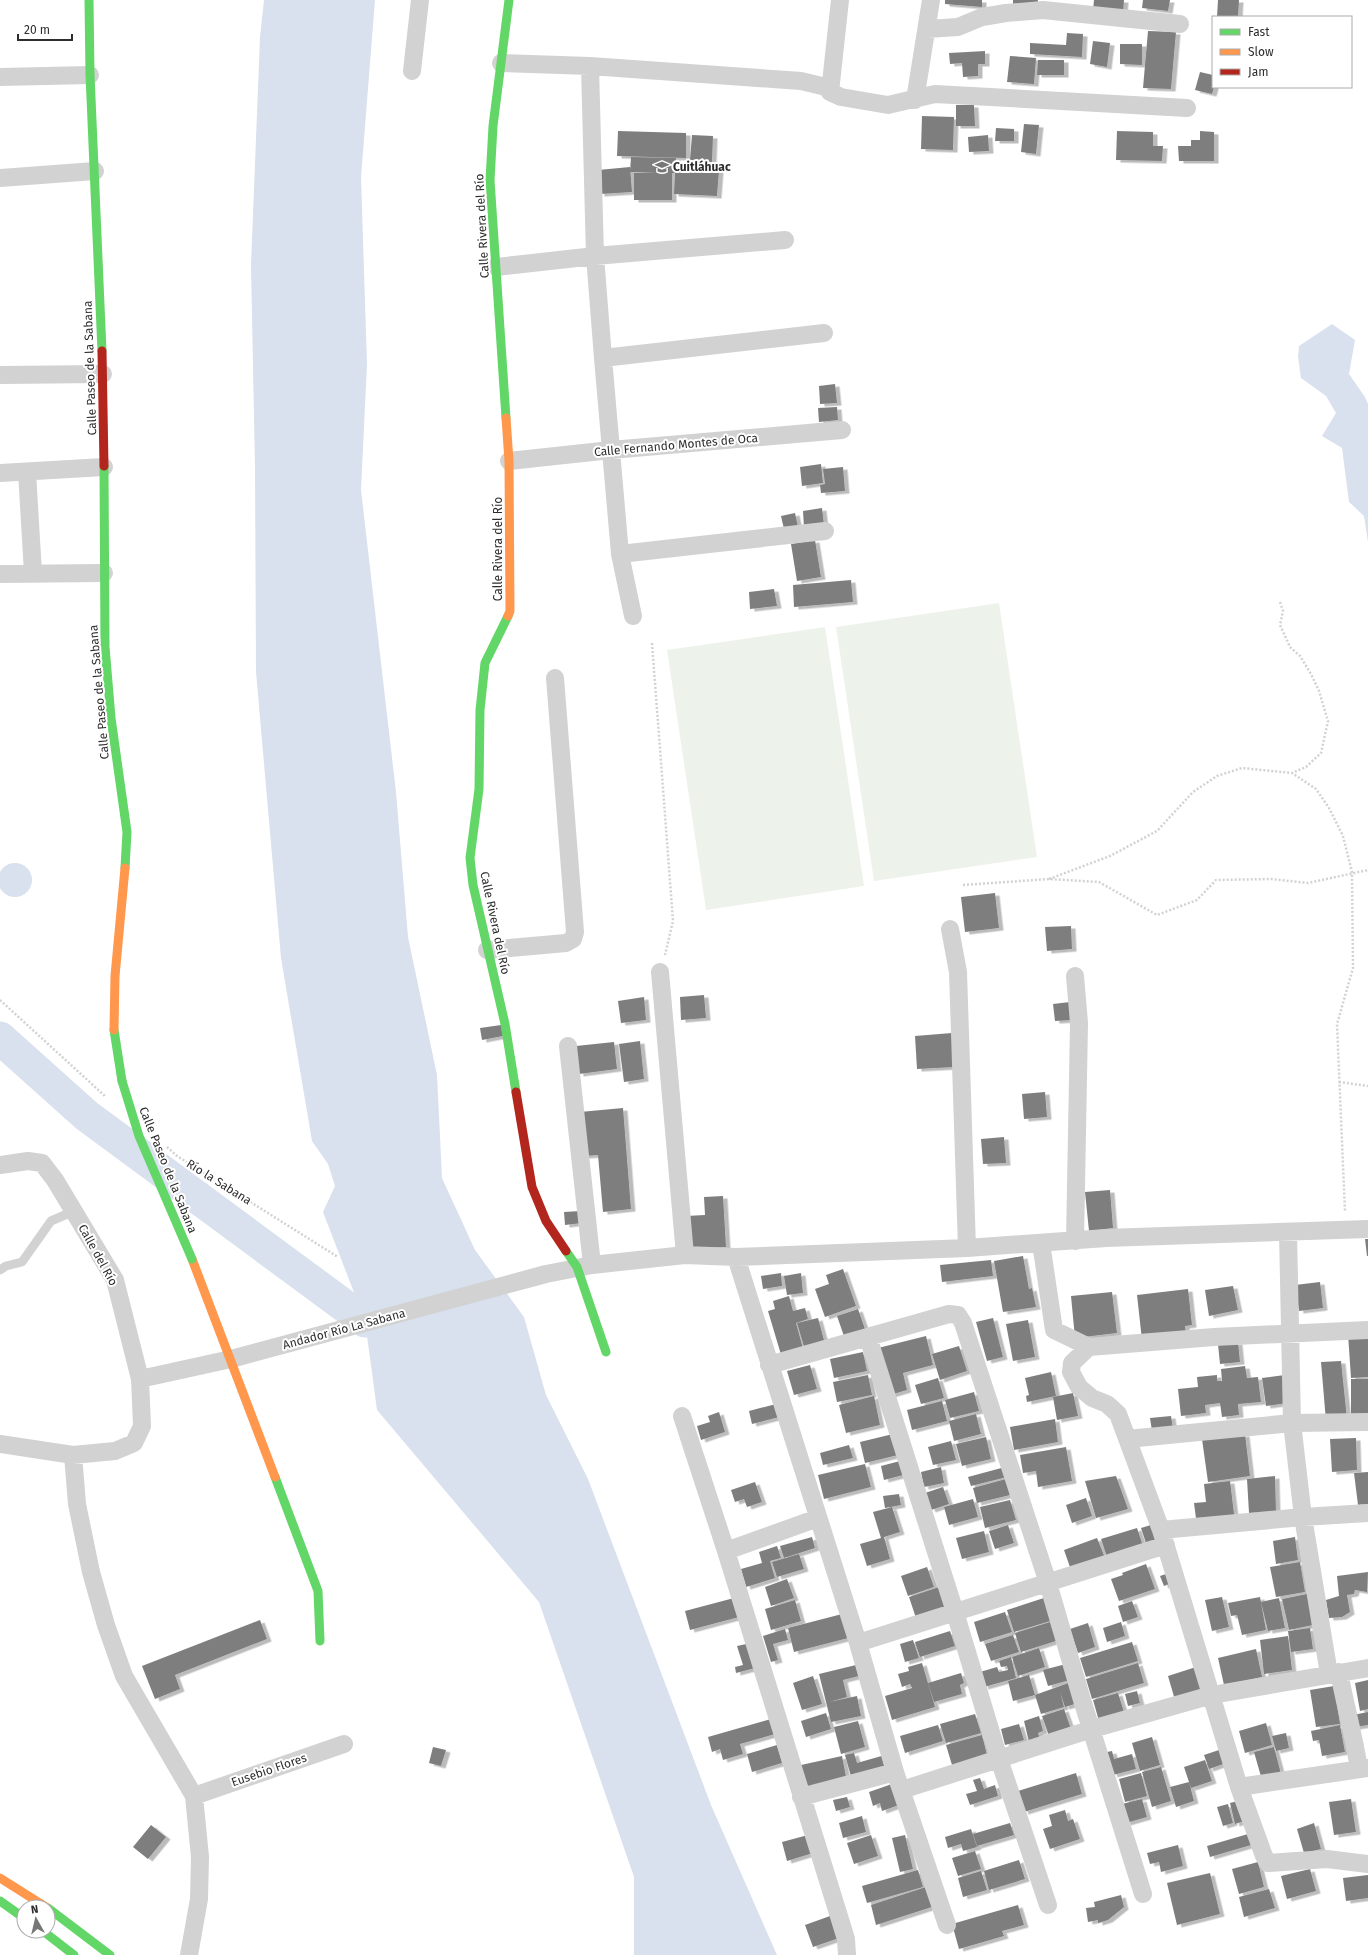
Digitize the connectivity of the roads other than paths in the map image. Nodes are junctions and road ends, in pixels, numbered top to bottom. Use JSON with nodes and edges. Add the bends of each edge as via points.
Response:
{"nodes":[{"id":1,"x":89,"y":0,"type":"edge"},
{"id":2,"x":420,"y":0,"type":"edge"},
{"id":3,"x":509,"y":0,"type":"edge"},
{"id":4,"x":840,"y":0,"type":"edge"},
{"id":5,"x":930,"y":0,"type":"edge"},
{"id":6,"x":1180,"y":24,"type":"dead end"},
{"id":7,"x":927,"y":29,"type":"junction"},
{"id":8,"x":501,"y":63,"type":"junction"},
{"id":9,"x":590,"y":66,"type":"junction"},
{"id":10,"x":412,"y":71,"type":"dead end"},
{"id":11,"x":90,"y":75,"type":"junction"},
{"id":12,"x":0,"y":77,"type":"edge"},
{"id":13,"x":830,"y":92,"type":"junction"},
{"id":14,"x":915,"y":100,"type":"junction"},
{"id":15,"x":1187,"y":108,"type":"dead end"},
{"id":16,"x":96,"y":171,"type":"junction"},
{"id":17,"x":0,"y":178,"type":"edge"},
{"id":18,"x":785,"y":240,"type":"dead end"},
{"id":19,"x":595,"y":256,"type":"junction"},
{"id":20,"x":496,"y":267,"type":"junction"},
{"id":21,"x":824,"y":333,"type":"dead end"},
{"id":22,"x":603,"y":358,"type":"junction"},
{"id":23,"x":103,"y":374,"type":"junction"},
{"id":24,"x":0,"y":375,"type":"edge"},
{"id":25,"x":842,"y":430,"type":"dead end"},
{"id":26,"x":611,"y":450,"type":"junction"},
{"id":27,"x":509,"y":461,"type":"junction"},
{"id":28,"x":104,"y":467,"type":"junction"},
{"id":29,"x":27,"y":472,"type":"junction"},
{"id":30,"x":0,"y":473,"type":"edge"},
{"id":31,"x":825,"y":531,"type":"dead end"},
{"id":32,"x":620,"y":554,"type":"junction"},
{"id":33,"x":33,"y":573,"type":"junction"},
{"id":34,"x":104,"y":573,"type":"junction"},
{"id":35,"x":0,"y":574,"type":"edge"},
{"id":36,"x":633,"y":616,"type":"dead end"},
{"id":37,"x":555,"y":678,"type":"dead end"},
{"id":38,"x":950,"y":929,"type":"dead end"},
{"id":39,"x":487,"y":950,"type":"junction"},
{"id":40,"x":660,"y":972,"type":"road end"},
{"id":41,"x":1075,"y":976,"type":"dead end"},
{"id":42,"x":568,"y":1046,"type":"dead end"},
{"id":43,"x":0,"y":1165,"type":"edge"},
{"id":44,"x":74,"y":1211,"type":"junction"},
{"id":45,"x":1368,"y":1229,"type":"edge"},
{"id":46,"x":1288,"y":1232,"type":"junction"},
{"id":47,"x":1075,"y":1241,"type":"junction"},
{"id":48,"x":1041,"y":1243,"type":"junction"},
{"id":49,"x":967,"y":1248,"type":"junction"},
{"id":50,"x":685,"y":1255,"type":"junction"},
{"id":51,"x":736,"y":1257,"type":"junction"},
{"id":52,"x":584,"y":1266,"type":"junction"},
{"id":53,"x":0,"y":1270,"type":"edge"},
{"id":54,"x":1368,"y":1330,"type":"edge"},
{"id":55,"x":1290,"y":1333,"type":"junction"},
{"id":56,"x":868,"y":1337,"type":"junction"},
{"id":57,"x":1089,"y":1347,"type":"junction"},
{"id":58,"x":606,"y":1352,"type":"dead end"},
{"id":59,"x":231,"y":1359,"type":"junction"},
{"id":60,"x":769,"y":1365,"type":"junction"},
{"id":61,"x":140,"y":1379,"type":"junction"},
{"id":62,"x":682,"y":1416,"type":"dead end"},
{"id":63,"x":1368,"y":1422,"type":"edge"},
{"id":64,"x":1292,"y":1424,"type":"junction"},
{"id":65,"x":1128,"y":1439,"type":"junction"},
{"id":66,"x":0,"y":1444,"type":"edge"},
{"id":67,"x":73,"y":1455,"type":"junction"},
{"id":68,"x":1368,"y":1513,"type":"edge"},
{"id":69,"x":1303,"y":1517,"type":"junction"},
{"id":70,"x":818,"y":1518,"type":"junction"},
{"id":71,"x":1163,"y":1538,"type":"junction"},
{"id":72,"x":726,"y":1551,"type":"junction"},
{"id":73,"x":1048,"y":1583,"type":"junction"},
{"id":74,"x":956,"y":1612,"type":"junction"},
{"id":75,"x":320,"y":1641,"type":"dead end"},
{"id":76,"x":858,"y":1642,"type":"junction"},
{"id":77,"x":1368,"y":1668,"type":"edge"},
{"id":78,"x":1334,"y":1673,"type":"junction"},
{"id":79,"x":1212,"y":1695,"type":"junction"},
{"id":80,"x":1092,"y":1729,"type":"junction"},
{"id":81,"x":344,"y":1744,"type":"dead end"},
{"id":82,"x":999,"y":1759,"type":"junction"},
{"id":83,"x":1363,"y":1769,"type":"edge"},
{"id":84,"x":895,"y":1772,"type":"junction"},
{"id":85,"x":1239,"y":1787,"type":"junction"},
{"id":86,"x":902,"y":1790,"type":"junction"},
{"id":87,"x":194,"y":1796,"type":"junction"},
{"id":88,"x":801,"y":1797,"type":"junction"},
{"id":89,"x":1368,"y":1864,"type":"edge"},
{"id":90,"x":0,"y":1878,"type":"edge"},
{"id":91,"x":1143,"y":1894,"type":"dead end"},
{"id":92,"x":33,"y":1899,"type":"edge"},
{"id":93,"x":0,"y":1901,"type":"edge"},
{"id":94,"x":1048,"y":1905,"type":"dead end"},
{"id":95,"x":16,"y":1912,"type":"edge"},
{"id":96,"x":56,"y":1915,"type":"edge"},
{"id":97,"x":947,"y":1925,"type":"dead end"},
{"id":98,"x":53,"y":1939,"type":"edge"},
{"id":99,"x":74,"y":1955,"type":"edge"},
{"id":100,"x":110,"y":1955,"type":"edge"},
{"id":101,"x":189,"y":1955,"type":"edge"},
{"id":102,"x":847,"y":1955,"type":"edge"}],
"edges":[{"from":1,"to":11,"type":"street","name":"Calle Paseo de la Sabana"},
{"from":2,"to":10,"type":"street"},
{"from":3,"to":8,"type":"street","name":"Calle Rivera del Río"},
{"from":4,"to":13,"type":"street"},
{"from":5,"to":7,"type":"street"},
{"from":6,"to":7,"type":"street","via":[[1043,10],[1006,13],[958,27]]},
{"from":7,"to":14,"type":"street"},
{"from":8,"to":9,"type":"street"},
{"from":8,"to":20,"type":"street","name":"Calle Rivera del Río","via":[[490,180]]},
{"from":9,"to":13,"type":"street","via":[[802,81],[826,87]]},
{"from":9,"to":19,"type":"street"},
{"from":11,"to":12,"type":"street"},
{"from":11,"to":16,"type":"street","name":"Calle Paseo de la Sabana"},
{"from":13,"to":14,"type":"street","via":[[841,97],[888,105]]},
{"from":14,"to":15,"type":"street","via":[[935,94]]},
{"from":16,"to":17,"type":"street"},
{"from":16,"to":23,"type":"street","name":"Calle Paseo de la Sabana"},
{"from":18,"to":19,"type":"street"},
{"from":19,"to":20,"type":"street"},
{"from":19,"to":22,"type":"street"},
{"from":20,"to":27,"type":"street","name":"Calle Rivera del Río"},
{"from":21,"to":22,"type":"street"},
{"from":22,"to":26,"type":"street"},
{"from":23,"to":24,"type":"street"},
{"from":23,"to":28,"type":"street","name":"Calle Paseo de la Sabana"},
{"from":25,"to":26,"type":"street","name":"Calle Fernando Montes de Oca"},
{"from":26,"to":27,"type":"street","name":"Calle Fernando Montes de Oca"},
{"from":26,"to":32,"type":"street"},
{"from":27,"to":39,"type":"street","name":"Calle Rivera del Río","via":[[510,611],[485,663],[480,710],[479,789],[470,858]]},
{"from":28,"to":29,"type":"street"},
{"from":28,"to":34,"type":"street","name":"Calle Paseo de la Sabana"},
{"from":29,"to":30,"type":"street"},
{"from":29,"to":33,"type":"street"},
{"from":31,"to":32,"type":"street"},
{"from":32,"to":36,"type":"street"},
{"from":33,"to":34,"type":"street"},
{"from":33,"to":35,"type":"street"},
{"from":34,"to":59,"type":"street","name":"Calle Paseo de la Sabana","bridge":true,"via":[[111,718],[127,832],[124,894],[115,976],[114,1033],[122,1081],[139,1136],[192,1259]]},
{"from":37,"to":39,"type":"street","via":[[575,932],[573,940],[566,943]]},
{"from":38,"to":49,"type":"street","via":[[958,972]]},
{"from":39,"to":52,"type":"street","name":"Calle Rivera del Río","via":[[505,1024],[532,1187],[546,1221]]},
{"from":40,"to":50,"type":"street"},
{"from":41,"to":47,"type":"street","via":[[1079,1023]]},
{"from":42,"to":52,"type":"street"},
{"from":43,"to":44,"type":"street","name":"Calle del Río","via":[[28,1161],[42,1163]]},
{"from":44,"to":53,"type":"lane","via":[[51,1221],[22,1262]]},
{"from":44,"to":61,"type":"street","name":"Calle del Río","via":[[115,1280]]},
{"from":45,"to":46,"type":"street","name":"Andador Río La Sabana"},
{"from":46,"to":47,"type":"street","name":"Andador Río La Sabana"},
{"from":46,"to":55,"type":"street"},
{"from":47,"to":48,"type":"street","name":"Andador Río La Sabana"},
{"from":48,"to":49,"type":"street","name":"Andador Río La Sabana"},
{"from":48,"to":57,"type":"street","via":[[1054,1330]]},
{"from":49,"to":51,"type":"street","name":"Andador Río La Sabana"},
{"from":50,"to":51,"type":"street","name":"Andador Río La Sabana"},
{"from":50,"to":52,"type":"street","name":"Andador Río La Sabana"},
{"from":51,"to":60,"type":"street"},
{"from":52,"to":58,"type":"street","name":"Calle Rivera del Río"},
{"from":52,"to":59,"type":"street","name":"Andador Río La Sabana"},
{"from":54,"to":55,"type":"street"},
{"from":55,"to":57,"type":"street"},
{"from":55,"to":64,"type":"street"},
{"from":56,"to":60,"type":"street"},
{"from":56,"to":73,"type":"street","via":[[949,1314],[958,1315],[963,1323]]},
{"from":56,"to":74,"type":"street"},
{"from":57,"to":65,"type":"street","via":[[1072,1363],[1071,1372],[1079,1387],[1118,1414]]},
{"from":59,"to":61,"type":"street","name":"Andador Río La Sabana"},
{"from":59,"to":75,"type":"street","name":"Calle Paseo de la Sabana","via":[[318,1591]]},
{"from":60,"to":70,"type":"street"},
{"from":61,"to":67,"type":"street","name":"Calle del Río","via":[[142,1426],[134,1443],[115,1452]]},
{"from":62,"to":72,"type":"street"},
{"from":63,"to":64,"type":"street"},
{"from":64,"to":65,"type":"street"},
{"from":64,"to":69,"type":"street"},
{"from":65,"to":71,"type":"street"},
{"from":66,"to":67,"type":"street","name":"Calle del Río"},
{"from":67,"to":87,"type":"street","via":[[77,1504],[91,1572],[124,1676]]},
{"from":68,"to":69,"type":"street"},
{"from":69,"to":71,"type":"street"},
{"from":69,"to":78,"type":"street"},
{"from":70,"to":72,"type":"street"},
{"from":70,"to":76,"type":"street"},
{"from":71,"to":73,"type":"street"},
{"from":71,"to":79,"type":"street"},
{"from":72,"to":88,"type":"street"},
{"from":73,"to":74,"type":"street"},
{"from":73,"to":80,"type":"street"},
{"from":74,"to":76,"type":"street"},
{"from":74,"to":82,"type":"street"},
{"from":76,"to":84,"type":"street"},
{"from":77,"to":78,"type":"street"},
{"from":78,"to":79,"type":"street"},
{"from":78,"to":83,"type":"street"},
{"from":79,"to":80,"type":"street"},
{"from":79,"to":85,"type":"street"},
{"from":80,"to":82,"type":"street"},
{"from":80,"to":91,"type":"street"},
{"from":81,"to":87,"type":"street","name":"Eusebio Flores"},
{"from":82,"to":86,"type":"street"},
{"from":82,"to":94,"type":"street"},
{"from":83,"to":85,"type":"street"},
{"from":84,"to":86,"type":"street"},
{"from":84,"to":88,"type":"street"},
{"from":85,"to":89,"type":"street","via":[[1268,1863],[1327,1859]]},
{"from":86,"to":97,"type":"street"},
{"from":87,"to":101,"type":"street","via":[[200,1858],[199,1899]]},
{"from":88,"to":102,"type":"street","via":[[846,1939]]},
{"from":90,"to":92,"type":"street"},
{"from":93,"to":95,"type":"street"},
{"from":96,"to":100,"type":"street"},
{"from":98,"to":99,"type":"street"}]}
